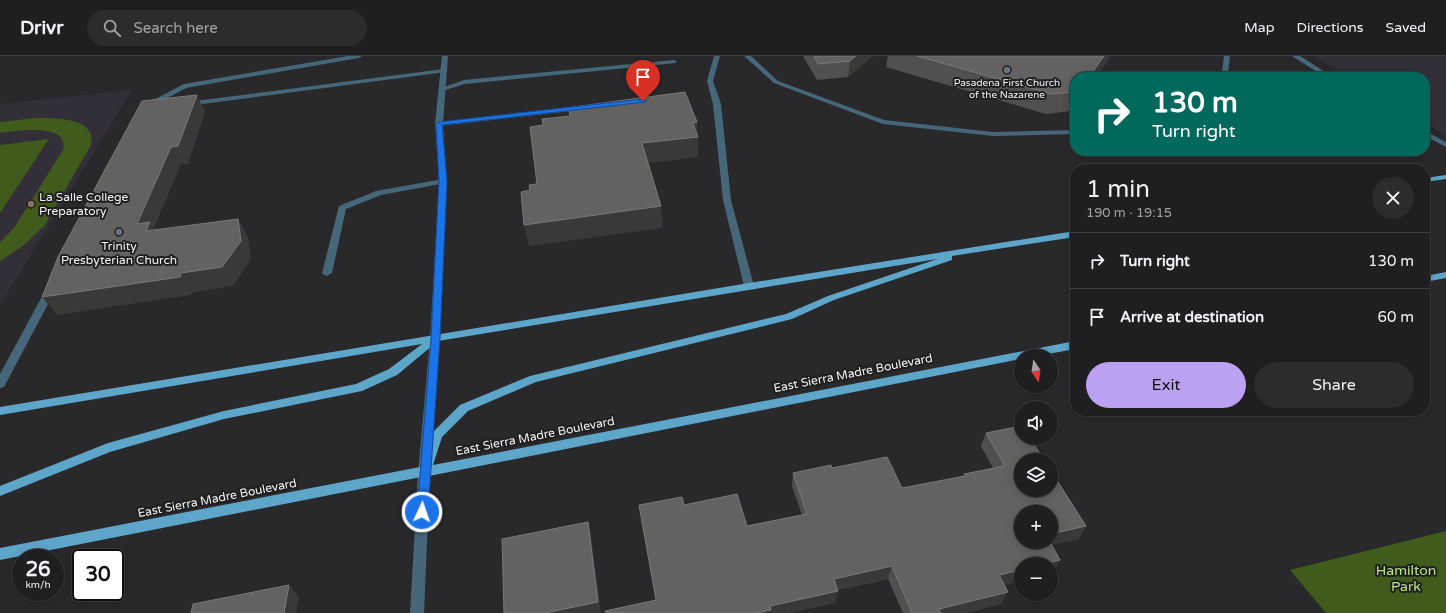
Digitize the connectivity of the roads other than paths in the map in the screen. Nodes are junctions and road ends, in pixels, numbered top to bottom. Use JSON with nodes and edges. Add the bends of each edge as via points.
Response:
{"nodes":[{"id":1,"x":359,"y":56,"type":"edge"},
{"id":2,"x":445,"y":56,"type":"edge"},
{"id":3,"x":717,"y":56,"type":"edge"},
{"id":4,"x":747,"y":56,"type":"edge"},
{"id":5,"x":1227,"y":56,"type":"edge"},
{"id":6,"x":1297,"y":56,"type":"edge"},
{"id":7,"x":674,"y":62,"type":"dead end"},
{"id":8,"x":444,"y":71,"type":"junction"},
{"id":9,"x":1226,"y":72,"type":"edge"},
{"id":10,"x":1322,"y":72,"type":"edge"},
{"id":11,"x":442,"y":89,"type":"junction"},
{"id":12,"x":180,"y":104,"type":"edge"},
{"id":13,"x":596,"y":106,"type":"edge"},
{"id":14,"x":160,"y":107,"type":"edge"},
{"id":15,"x":439,"y":124,"type":"junction"},
{"id":16,"x":1070,"y":132,"type":"edge"},
{"id":17,"x":1430,"y":136,"type":"edge"},
{"id":18,"x":1446,"y":145,"type":"edge"},
{"id":19,"x":1446,"y":177,"type":"edge"},
{"id":20,"x":1430,"y":179,"type":"edge"},
{"id":21,"x":443,"y":181,"type":"junction"},
{"id":22,"x":1070,"y":235,"type":"edge"},
{"id":23,"x":977,"y":249,"type":"junction"},
{"id":24,"x":327,"y":273,"type":"dead end"},
{"id":25,"x":1446,"y":275,"type":"edge"},
{"id":26,"x":1430,"y":277,"type":"edge"},
{"id":27,"x":57,"y":278,"type":"edge"},
{"id":28,"x":748,"y":286,"type":"junction"},
{"id":29,"x":435,"y":339,"type":"junction"},
{"id":30,"x":1070,"y":345,"type":"edge"},
{"id":31,"x":0,"y":384,"type":"edge"},
{"id":32,"x":0,"y":411,"type":"edge"},
{"id":33,"x":424,"y":473,"type":"junction"},
{"id":34,"x":0,"y":491,"type":"edge"},
{"id":35,"x":0,"y":554,"type":"edge"},
{"id":36,"x":417,"y":613,"type":"edge"}],
"edges":[{"from":1,"to":14,"type":"street","via":[[184,86],[148,105],[145,113]]},
{"from":2,"to":8,"type":"street"},
{"from":3,"to":28,"type":"street","via":[[710,81],[717,104],[727,200]]},
{"from":4,"to":16,"type":"street","via":[[776,82],[883,122],[993,134]]},
{"from":5,"to":9,"type":"street"},
{"from":6,"to":10,"type":"street"},
{"from":7,"to":11,"type":"street","via":[[471,81]]},
{"from":8,"to":11,"type":"street"},
{"from":8,"to":12,"type":"street"},
{"from":11,"to":15,"type":"street"},
{"from":13,"to":15,"type":"street"},
{"from":15,"to":21,"type":"street"},
{"from":17,"to":18,"type":"street"},
{"from":19,"to":20,"type":"main road"},
{"from":21,"to":24,"type":"street","via":[[379,193],[342,208]]},
{"from":21,"to":29,"type":"street"},
{"from":22,"to":23,"type":"main road"},
{"from":23,"to":28,"type":"main road"},
{"from":23,"to":33,"type":"main road","via":[[830,298],[789,317],[534,379],[464,408],[438,435]]},
{"from":25,"to":26,"type":"main road"},
{"from":27,"to":31,"type":"street"},
{"from":28,"to":29,"type":"main road"},
{"from":29,"to":32,"type":"main road"},
{"from":29,"to":33,"type":"street"},
{"from":29,"to":34,"type":"main road","via":[[393,372],[358,388],[224,415],[108,448]]},
{"from":30,"to":33,"type":"main road","name":"East Sierra Madre Boulevard"},
{"from":33,"to":35,"type":"main road","name":"East Sierra Madre Boulevard"},
{"from":33,"to":36,"type":"street"}]}
